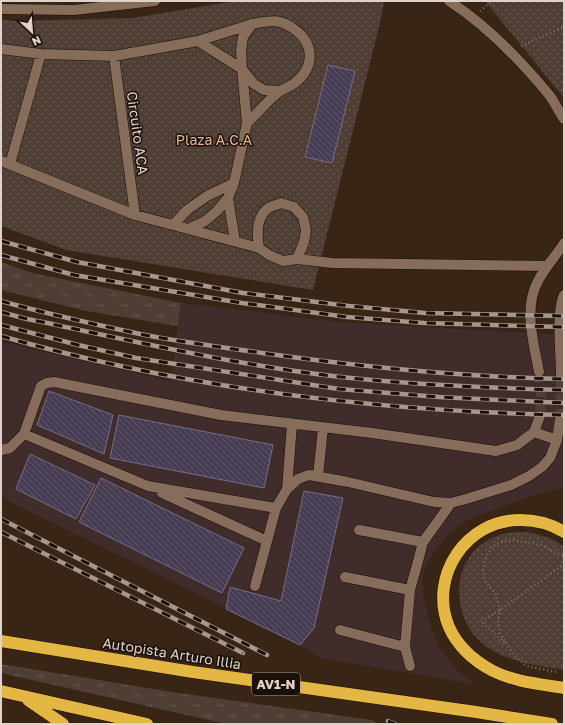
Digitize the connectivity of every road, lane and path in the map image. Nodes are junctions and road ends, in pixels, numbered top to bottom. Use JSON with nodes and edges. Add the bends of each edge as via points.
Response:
{"nodes":[{"id":1,"x":155,"y":1,"type":"edge"},
{"id":2,"x":449,"y":1,"type":"edge"},
{"id":3,"x":1,"y":9,"type":"edge"},
{"id":4,"x":252,"y":24,"type":"junction"},
{"id":5,"x":564,"y":27,"type":"edge"},
{"id":6,"x":198,"y":41,"type":"junction"},
{"id":7,"x":1,"y":49,"type":"edge"},
{"id":8,"x":510,"y":52,"type":"junction"},
{"id":9,"x":41,"y":54,"type":"junction"},
{"id":10,"x":114,"y":56,"type":"junction"},
{"id":11,"x":242,"y":68,"type":"junction"},
{"id":12,"x":280,"y":91,"type":"junction"},
{"id":13,"x":564,"y":119,"type":"edge"},
{"id":14,"x":247,"y":123,"type":"junction"},
{"id":15,"x":5,"y":163,"type":"edge"},
{"id":16,"x":234,"y":183,"type":"junction"},
{"id":17,"x":228,"y":198,"type":"junction"},
{"id":18,"x":135,"y":214,"type":"junction"},
{"id":19,"x":173,"y":225,"type":"junction"},
{"id":20,"x":188,"y":229,"type":"junction"},
{"id":21,"x":235,"y":241,"type":"junction"},
{"id":22,"x":564,"y":243,"type":"edge"},
{"id":23,"x":259,"y":248,"type":"junction"},
{"id":24,"x":297,"y":259,"type":"junction"},
{"id":25,"x":547,"y":266,"type":"junction"},
{"id":26,"x":564,"y":295,"type":"edge"},
{"id":27,"x":539,"y":372,"type":"tunnel mouth"},
{"id":28,"x":561,"y":374,"type":"dead end"},
{"id":29,"x":540,"y":416,"type":"tunnel mouth"},
{"id":30,"x":560,"y":419,"type":"dead end"},
{"id":31,"x":292,"y":424,"type":"junction"},
{"id":32,"x":323,"y":428,"type":"junction"},
{"id":33,"x":534,"y":432,"type":"junction"},
{"id":34,"x":24,"y":434,"type":"junction"},
{"id":35,"x":557,"y":440,"type":"junction"},
{"id":36,"x":1,"y":450,"type":"edge"},
{"id":37,"x":318,"y":476,"type":"junction"},
{"id":38,"x":148,"y":486,"type":"junction"},
{"id":39,"x":287,"y":489,"type":"junction"},
{"id":40,"x":451,"y":503,"type":"junction"},
{"id":41,"x":276,"y":508,"type":"junction"},
{"id":42,"x":358,"y":530,"type":"dead end"},
{"id":43,"x":564,"y":532,"type":"edge"},
{"id":44,"x":267,"y":541,"type":"junction"},
{"id":45,"x":423,"y":542,"type":"junction"},
{"id":46,"x":564,"y":557,"type":"edge"},
{"id":47,"x":564,"y":564,"type":"edge"},
{"id":48,"x":345,"y":577,"type":"dead end"},
{"id":49,"x":254,"y":586,"type":"dead end"},
{"id":50,"x":410,"y":590,"type":"junction"},
{"id":51,"x":500,"y":610,"type":"junction"},
{"id":52,"x":340,"y":630,"type":"dead end"},
{"id":53,"x":1,"y":641,"type":"edge"},
{"id":54,"x":507,"y":645,"type":"junction"},
{"id":55,"x":405,"y":647,"type":"junction"},
{"id":56,"x":410,"y":666,"type":"dead end"},
{"id":57,"x":557,"y":672,"type":"dead end"},
{"id":58,"x":564,"y":688,"type":"edge"},
{"id":59,"x":1,"y":691,"type":"edge"},
{"id":60,"x":22,"y":696,"type":"junction"},
{"id":61,"x":63,"y":724,"type":"edge"},
{"id":62,"x":147,"y":724,"type":"edge"},
{"id":63,"x":552,"y":724,"type":"edge"}],
"edges":[{"from":1,"to":3,"type":"street","via":[[74,10]]},
{"from":2,"to":8,"type":"street","via":[[469,14]]},
{"from":4,"to":6,"type":"street"},
{"from":4,"to":11,"type":"street","via":[[243,37],[240,50]]},
{"from":4,"to":12,"type":"street","via":[[272,20],[289,25],[302,36],[309,48],[308,69],[296,82]]},
{"from":5,"to":8,"type":"path"},
{"from":6,"to":10,"type":"street"},
{"from":6,"to":11,"type":"street"},
{"from":7,"to":9,"type":"street"},
{"from":8,"to":13,"type":"street","via":[[550,97]]},
{"from":9,"to":10,"type":"street"},
{"from":9,"to":15,"type":"street"},
{"from":10,"to":18,"type":"street","name":"Circuito ACA"},
{"from":11,"to":12,"type":"street","via":[[254,84],[264,90]]},
{"from":11,"to":14,"type":"street"},
{"from":12,"to":14,"type":"street"},
{"from":14,"to":16,"type":"street"},
{"from":15,"to":18,"type":"street"},
{"from":16,"to":17,"type":"street"},
{"from":16,"to":19,"type":"street","via":[[186,210]]},
{"from":17,"to":20,"type":"street","via":[[217,211]]},
{"from":17,"to":21,"type":"street"},
{"from":18,"to":19,"type":"street"},
{"from":19,"to":20,"type":"street"},
{"from":20,"to":21,"type":"street"},
{"from":21,"to":23,"type":"street"},
{"from":22,"to":25,"type":"street"},
{"from":23,"to":24,"type":"street","via":[[283,261]]},
{"from":23,"to":24,"type":"street","via":[[256,234],[259,221],[266,209],[281,203],[294,207],[303,217],[306,230]]},
{"from":24,"to":25,"type":"street","via":[[332,263]]},
{"from":25,"to":27,"type":"street","via":[[537,282],[531,309]]},
{"from":26,"to":28,"type":"street","via":[[560,314]]},
{"from":29,"to":33,"type":"street"},
{"from":30,"to":35,"type":"street"},
{"from":31,"to":32,"type":"street"},
{"from":31,"to":34,"type":"street","via":[[221,415],[54,382],[41,386]]},
{"from":31,"to":39,"type":"street"},
{"from":32,"to":33,"type":"street","via":[[496,451],[517,445]]},
{"from":32,"to":37,"type":"street"},
{"from":33,"to":35,"type":"street"},
{"from":34,"to":36,"type":"street","via":[[10,448]]},
{"from":34,"to":38,"type":"street"},
{"from":35,"to":40,"type":"street","via":[[550,458],[529,476],[510,485]]},
{"from":37,"to":39,"type":"street","via":[[309,475],[298,479]]},
{"from":37,"to":40,"type":"street","via":[[434,502]]},
{"from":38,"to":41,"type":"street"},
{"from":38,"to":44,"type":"street"},
{"from":39,"to":41,"type":"street"},
{"from":40,"to":45,"type":"street"},
{"from":41,"to":44,"type":"street"},
{"from":42,"to":45,"type":"street"},
{"from":43,"to":58,"type":"highway","via":[[540,522],[516,520],[496,524],[476,533],[460,550],[450,567],[443,599],[453,635],[465,652],[493,671],[512,678]]},
{"from":44,"to":49,"type":"street"},
{"from":45,"to":50,"type":"street"},
{"from":46,"to":51,"type":"path","via":[[541,545],[513,540],[501,542],[492,548],[486,557],[483,571],[485,581],[496,595]]},
{"from":47,"to":51,"type":"path"},
{"from":48,"to":50,"type":"street"},
{"from":50,"to":55,"type":"street"},
{"from":51,"to":54,"type":"path","via":[[500,633]]},
{"from":51,"to":54,"type":"path","via":[[480,621]]},
{"from":52,"to":55,"type":"street"},
{"from":53,"to":63,"type":"highway","name":"Autopista Arturo Illia","number":"AV1-N","bridge":true,"via":[[193,672]]},
{"from":54,"to":57,"type":"path","via":[[527,666]]},
{"from":55,"to":56,"type":"street"},
{"from":59,"to":60,"type":"highway"},
{"from":60,"to":61,"type":"highway"},
{"from":60,"to":62,"type":"highway"}]}
